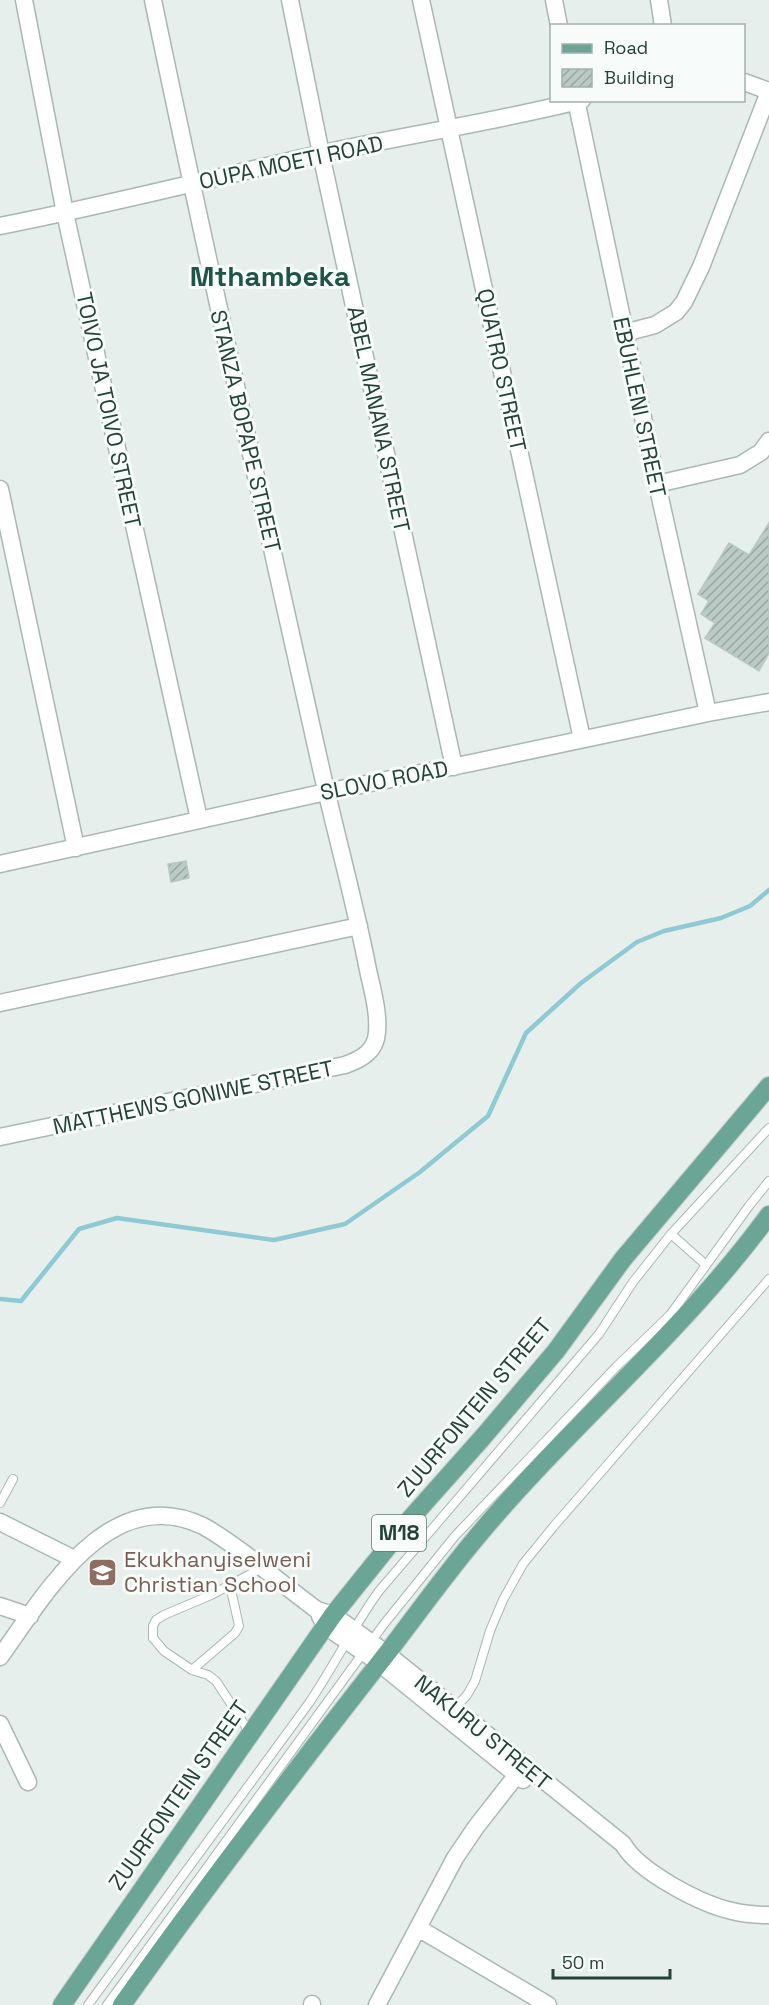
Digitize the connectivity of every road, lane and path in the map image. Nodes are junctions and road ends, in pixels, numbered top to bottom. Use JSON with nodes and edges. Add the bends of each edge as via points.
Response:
{"nodes":[{"id":1,"x":24,"y":0,"type":"edge"},
{"id":2,"x":153,"y":0,"type":"edge"},
{"id":3,"x":290,"y":0,"type":"edge"},
{"id":4,"x":422,"y":0,"type":"edge"},
{"id":5,"x":554,"y":0,"type":"edge"},
{"id":6,"x":659,"y":0,"type":"edge"},
{"id":7,"x":559,"y":24,"type":"edge"},
{"id":8,"x":663,"y":24,"type":"edge"},
{"id":9,"x":745,"y":82,"type":"edge"},
{"id":10,"x":769,"y":92,"type":"edge"},
{"id":11,"x":573,"y":102,"type":"edge"},
{"id":12,"x":578,"y":102,"type":"edge"},
{"id":13,"x":449,"y":129,"type":"junction"},
{"id":14,"x":321,"y":154,"type":"junction"},
{"id":15,"x":191,"y":184,"type":"junction"},
{"id":16,"x":65,"y":213,"type":"junction"},
{"id":17,"x":0,"y":226,"type":"edge"},
{"id":18,"x":624,"y":333,"type":"junction"},
{"id":19,"x":769,"y":441,"type":"edge"},
{"id":20,"x":657,"y":484,"type":"junction"},
{"id":21,"x":0,"y":489,"type":"edge"},
{"id":22,"x":769,"y":702,"type":"edge"},
{"id":23,"x":708,"y":713,"type":"junction"},
{"id":24,"x":582,"y":740,"type":"junction"},
{"id":25,"x":454,"y":767,"type":"junction"},
{"id":26,"x":326,"y":792,"type":"junction"},
{"id":27,"x":199,"y":819,"type":"junction"},
{"id":28,"x":76,"y":848,"type":"junction"},
{"id":29,"x":0,"y":864,"type":"edge"},
{"id":30,"x":359,"y":926,"type":"junction"},
{"id":31,"x":0,"y":1003,"type":"edge"},
{"id":32,"x":376,"y":1041,"type":"joint"},
{"id":33,"x":769,"y":1086,"type":"edge"},
{"id":34,"x":769,"y":1128,"type":"edge"},
{"id":35,"x":0,"y":1137,"type":"edge"},
{"id":36,"x":769,"y":1182,"type":"edge"},
{"id":37,"x":769,"y":1215,"type":"edge"},
{"id":38,"x":671,"y":1234,"type":"junction"},
{"id":39,"x":706,"y":1264,"type":"junction"},
{"id":40,"x":769,"y":1279,"type":"edge"},
{"id":41,"x":13,"y":1479,"type":"dead end"},
{"id":42,"x":0,"y":1503,"type":"edge"},
{"id":43,"x":0,"y":1522,"type":"edge"},
{"id":44,"x":74,"y":1559,"type":"junction"},
{"id":45,"x":262,"y":1568,"type":"junction"},
{"id":46,"x":230,"y":1585,"type":"junction"},
{"id":47,"x":0,"y":1606,"type":"edge"},
{"id":48,"x":30,"y":1616,"type":"junction"},
{"id":49,"x":325,"y":1617,"type":"junction"},
{"id":50,"x":349,"y":1635,"type":"junction"},
{"id":51,"x":367,"y":1647,"type":"junction"},
{"id":52,"x":0,"y":1657,"type":"edge"},
{"id":53,"x":383,"y":1658,"type":"junction"},
{"id":54,"x":192,"y":1670,"type":"junction"},
{"id":55,"x":455,"y":1708,"type":"junction"},
{"id":56,"x":0,"y":1724,"type":"edge"},
{"id":57,"x":250,"y":1733,"type":"junction"},
{"id":58,"x":521,"y":1771,"type":"junction"},
{"id":59,"x":27,"y":1782,"type":"dead end"},
{"id":60,"x":769,"y":1915,"type":"edge"},
{"id":61,"x":418,"y":1928,"type":"junction"},
{"id":62,"x":62,"y":2005,"type":"edge"},
{"id":63,"x":88,"y":2005,"type":"edge"},
{"id":64,"x":107,"y":2005,"type":"edge"},
{"id":65,"x":122,"y":2005,"type":"edge"},
{"id":66,"x":377,"y":2005,"type":"edge"},
{"id":67,"x":548,"y":2005,"type":"edge"}],
"edges":[{"from":1,"to":16,"type":"street","name":"TOIVO JA TOIVO STREET"},
{"from":2,"to":15,"type":"street","name":"STANZA BOPAPE STREET"},
{"from":3,"to":14,"type":"street","name":"ABEL MANANA STREET"},
{"from":4,"to":13,"type":"street","name":"QUATRO STREET"},
{"from":5,"to":7,"type":"street"},
{"from":6,"to":8,"type":"street"},
{"from":9,"to":10,"type":"street"},
{"from":10,"to":18,"type":"street","via":[[684,302],[656,325]]},
{"from":11,"to":13,"type":"street","name":"OUPA MOETI ROAD"},
{"from":12,"to":18,"type":"street","name":"EBUHLENI STREET"},
{"from":13,"to":14,"type":"street","name":"OUPA MOETI ROAD"},
{"from":13,"to":24,"type":"street","name":"QUATRO STREET"},
{"from":14,"to":15,"type":"street","name":"OUPA MOETI ROAD"},
{"from":14,"to":25,"type":"street","name":"ABEL MANANA STREET"},
{"from":15,"to":16,"type":"street","name":"OUPA MOETI ROAD"},
{"from":15,"to":26,"type":"street","name":"STANZA BOPAPE STREET"},
{"from":16,"to":17,"type":"street","name":"OUPA MOETI ROAD"},
{"from":16,"to":27,"type":"street","name":"TOIVO JA TOIVO STREET"},
{"from":18,"to":20,"type":"street","name":"EBUHLENI STREET"},
{"from":19,"to":20,"type":"street","via":[[761,452],[740,465]]},
{"from":20,"to":23,"type":"street","name":"EBUHLENI STREET"},
{"from":21,"to":28,"type":"street"},
{"from":22,"to":23,"type":"street","name":"SLOVO ROAD"},
{"from":23,"to":24,"type":"street","name":"SLOVO ROAD"},
{"from":24,"to":25,"type":"street","name":"SLOVO ROAD"},
{"from":25,"to":26,"type":"street","name":"SLOVO ROAD"},
{"from":26,"to":27,"type":"street","name":"SLOVO ROAD"},
{"from":26,"to":30,"type":"street","name":"STANZA BOPAPE STREET"},
{"from":27,"to":28,"type":"street","name":"SLOVO ROAD"},
{"from":28,"to":29,"type":"street","name":"SLOVO ROAD"},
{"from":30,"to":31,"type":"street"},
{"from":30,"to":32,"type":"street","name":"STANZA BOPAPE STREET","via":[[377,1016]]},
{"from":32,"to":35,"type":"street","name":"MATTHEWS GONIWE STREET","via":[[369,1053],[345,1065]]},
{"from":33,"to":49,"type":"main road","name":"ZUURFONTEIN STREET","number":"M18","via":[[623,1259],[556,1351]]},
{"from":34,"to":38,"type":"lane"},
{"from":36,"to":39,"type":"lane"},
{"from":37,"to":53,"type":"main road","number":"M18","via":[[740,1256],[698,1302],[503,1506]]},
{"from":38,"to":39,"type":"lane"},
{"from":38,"to":50,"type":"lane","via":[[599,1334],[399,1566]]},
{"from":39,"to":51,"type":"lane","via":[[670,1315],[455,1536]]},
{"from":40,"to":55,"type":"lane","via":[[523,1564],[490,1630],[475,1681]]},
{"from":41,"to":42,"type":"lane"},
{"from":43,"to":44,"type":"street"},
{"from":44,"to":45,"type":"street","name":"NAKURU STREET","via":[[100,1536],[127,1522],[163,1517],[202,1526]]},
{"from":44,"to":48,"type":"street","name":"NAKURU STREET"},
{"from":45,"to":46,"type":"lane"},
{"from":45,"to":49,"type":"street","name":"NAKURU STREET"},
{"from":46,"to":54,"type":"lane","via":[[239,1626]]},
{"from":46,"to":54,"type":"lane","via":[[164,1615],[153,1626],[153,1638],[160,1648]]},
{"from":47,"to":48,"type":"street"},
{"from":48,"to":52,"type":"street","name":"NAKURU STREET"},
{"from":49,"to":50,"type":"street","name":"NAKURU STREET"},
{"from":49,"to":57,"type":"main road","name":"ZUURFONTEIN STREET","number":"M18"},
{"from":50,"to":51,"type":"street","name":"NAKURU STREET"},
{"from":50,"to":63,"type":"lane","via":[[309,1703]]},
{"from":51,"to":53,"type":"street","name":"NAKURU STREET"},
{"from":51,"to":64,"type":"lane"},
{"from":53,"to":55,"type":"street","name":"NAKURU STREET"},
{"from":53,"to":58,"type":"street","name":"NAKURU STREET"},
{"from":53,"to":65,"type":"main road","number":"M18"},
{"from":54,"to":57,"type":"lane","via":[[216,1681]]},
{"from":55,"to":58,"type":"street","name":"NAKURU STREET"},
{"from":56,"to":59,"type":"street"},
{"from":57,"to":62,"type":"main road","name":"ZUURFONTEIN STREET","number":"M18"},
{"from":58,"to":60,"type":"street","name":"NAKURU STREET","via":[[670,1883],[731,1911]]},
{"from":58,"to":61,"type":"street","via":[[455,1858]]},
{"from":61,"to":66,"type":"street"},
{"from":61,"to":67,"type":"street"}]}
